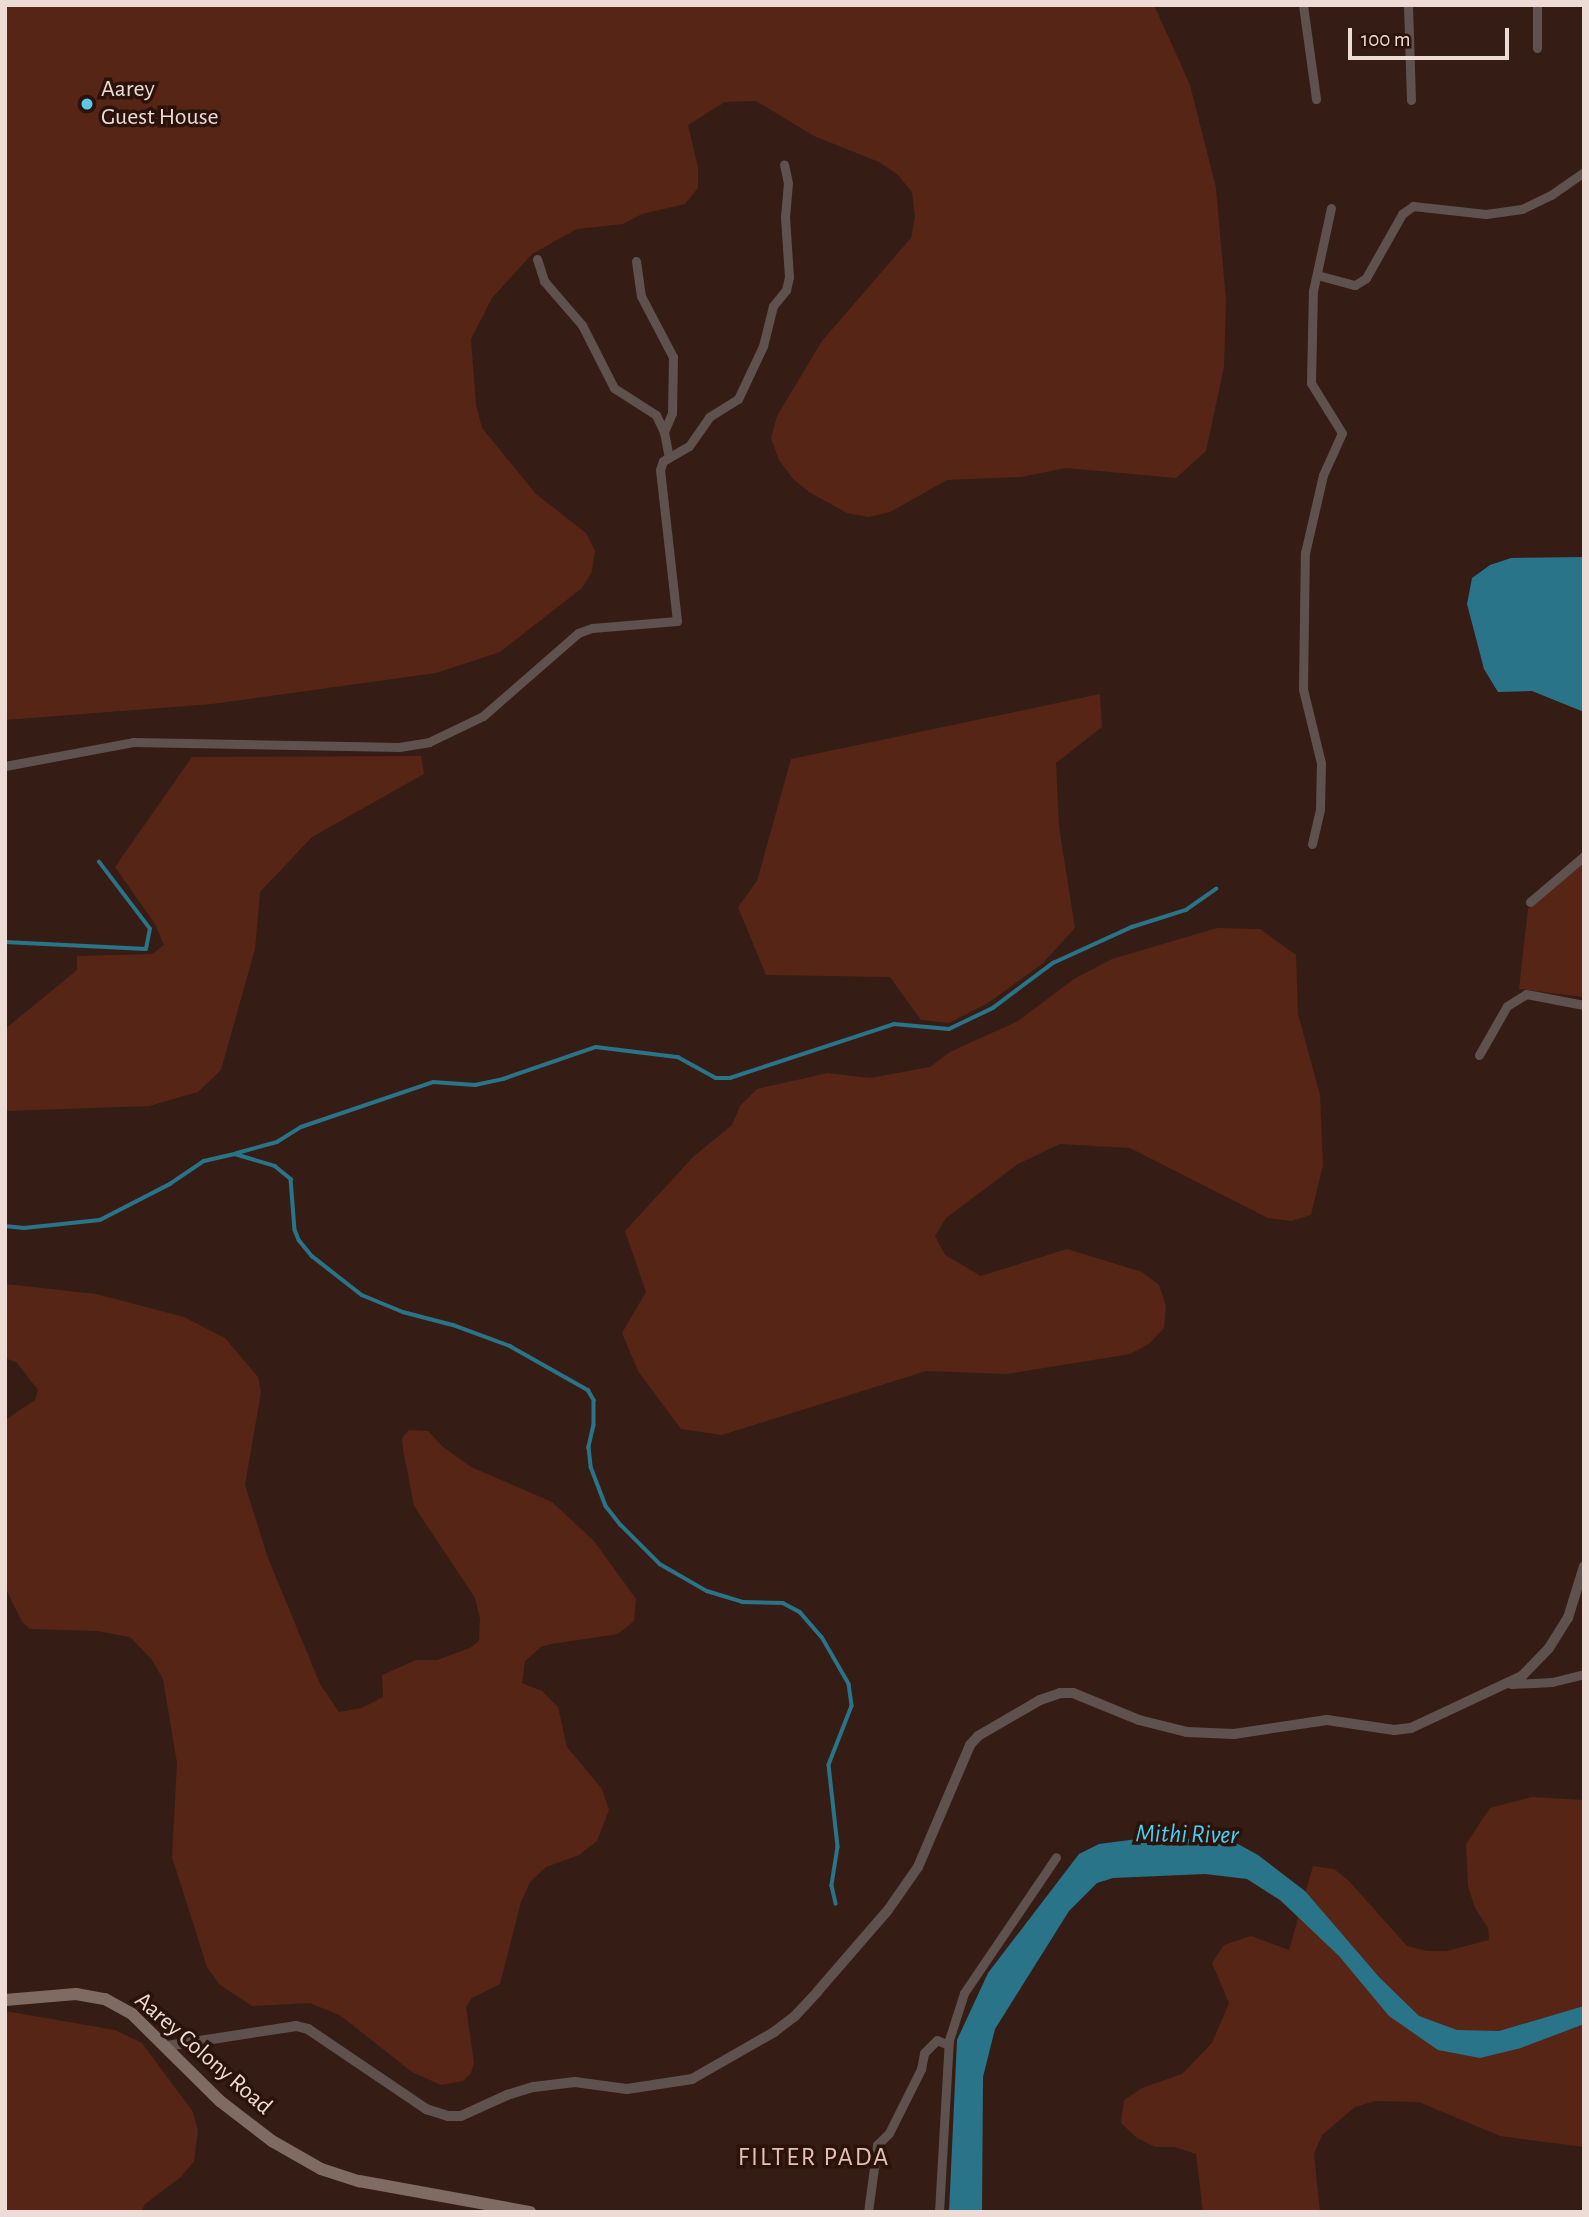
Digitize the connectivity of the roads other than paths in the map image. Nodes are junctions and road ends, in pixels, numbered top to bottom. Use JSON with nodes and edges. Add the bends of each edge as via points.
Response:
{"nodes":[{"id":1,"x":1303,"y":5,"type":"edge"},
{"id":2,"x":1408,"y":5,"type":"edge"},
{"id":3,"x":1537,"y":5,"type":"edge"},
{"id":4,"x":1537,"y":48,"type":"dead end"},
{"id":5,"x":1316,"y":99,"type":"dead end"},
{"id":6,"x":1410,"y":100,"type":"dead end"},
{"id":7,"x":784,"y":164,"type":"dead end"},
{"id":8,"x":1584,"y":173,"type":"edge"},
{"id":9,"x":1331,"y":208,"type":"dead end"},
{"id":10,"x":537,"y":259,"type":"dead end"},
{"id":11,"x":636,"y":261,"type":"dead end"},
{"id":12,"x":1317,"y":275,"type":"junction"},
{"id":13,"x":664,"y":432,"type":"junction"},
{"id":14,"x":669,"y":457,"type":"junction"},
{"id":15,"x":5,"y":766,"type":"edge"},
{"id":16,"x":1312,"y":844,"type":"dead end"},
{"id":17,"x":1584,"y":856,"type":"edge"},
{"id":18,"x":1530,"y":902,"type":"dead end"},
{"id":19,"x":1584,"y":1005,"type":"edge"},
{"id":20,"x":1479,"y":1055,"type":"dead end"},
{"id":21,"x":1584,"y":1566,"type":"edge"},
{"id":22,"x":1584,"y":1674,"type":"edge"},
{"id":23,"x":1511,"y":1684,"type":"junction"},
{"id":24,"x":1055,"y":1857,"type":"dead end"},
{"id":25,"x":5,"y":2000,"type":"edge"},
{"id":26,"x":948,"y":2045,"type":"junction"},
{"id":27,"x":167,"y":2046,"type":"junction"},
{"id":28,"x":501,"y":2209,"type":"edge"},
{"id":29,"x":530,"y":2212,"type":"edge"},
{"id":30,"x":868,"y":2212,"type":"edge"},
{"id":31,"x":939,"y":2212,"type":"edge"}],
"edges":[{"from":1,"to":5,"type":"street"},
{"from":2,"to":6,"type":"street"},
{"from":3,"to":4,"type":"street"},
{"from":7,"to":14,"type":"street","via":[[788,183],[786,290],[773,306],[763,346],[738,398],[709,416],[689,446]]},
{"from":8,"to":12,"type":"street","via":[[1522,209],[1486,214],[1413,206],[1402,214],[1366,278],[1355,285]]},
{"from":9,"to":12,"type":"street"},
{"from":10,"to":13,"type":"street","via":[[544,281],[582,325],[614,388],[656,415]]},
{"from":11,"to":13,"type":"street","via":[[641,296],[673,357],[672,413]]},
{"from":12,"to":16,"type":"street","via":[[1311,383],[1342,433],[1323,475],[1305,553],[1303,690],[1321,774]]},
{"from":13,"to":14,"type":"street"},
{"from":14,"to":15,"type":"street","via":[[660,470],[677,621],[578,633],[506,699],[457,730],[429,742],[399,747],[133,742]]},
{"from":17,"to":18,"type":"street"},
{"from":19,"to":20,"type":"street","via":[[1526,994],[1507,1006]]},
{"from":21,"to":23,"type":"street","via":[[1568,1618],[1549,1648]]},
{"from":22,"to":23,"type":"street","via":[[1552,1682]]},
{"from":23,"to":27,"type":"street","via":[[1411,1728],[1394,1730],[1341,1720],[1234,1734],[1186,1732],[1139,1720],[1073,1693],[1040,1700],[970,1745],[918,1867],[888,1910],[795,2016],[692,2079],[626,2089],[575,2082],[534,2087],[461,2116],[449,2116],[426,2109],[308,2029],[296,2026]]},
{"from":24,"to":26,"type":"street","via":[[964,1993]]},
{"from":25,"to":27,"type":"main road","name":"Aarey Colony Road","via":[[76,1994],[105,1999],[132,2014]]},
{"from":26,"to":30,"type":"street","via":[[937,2040],[924,2053],[921,2069],[889,2133],[877,2145]]},
{"from":26,"to":31,"type":"street"},
{"from":27,"to":28,"type":"main road","name":"Aarey Colony Road","via":[[220,2101],[272,2141],[321,2169]]},
{"from":28,"to":29,"type":"main road","name":"Aarey Colony Road"}]}
